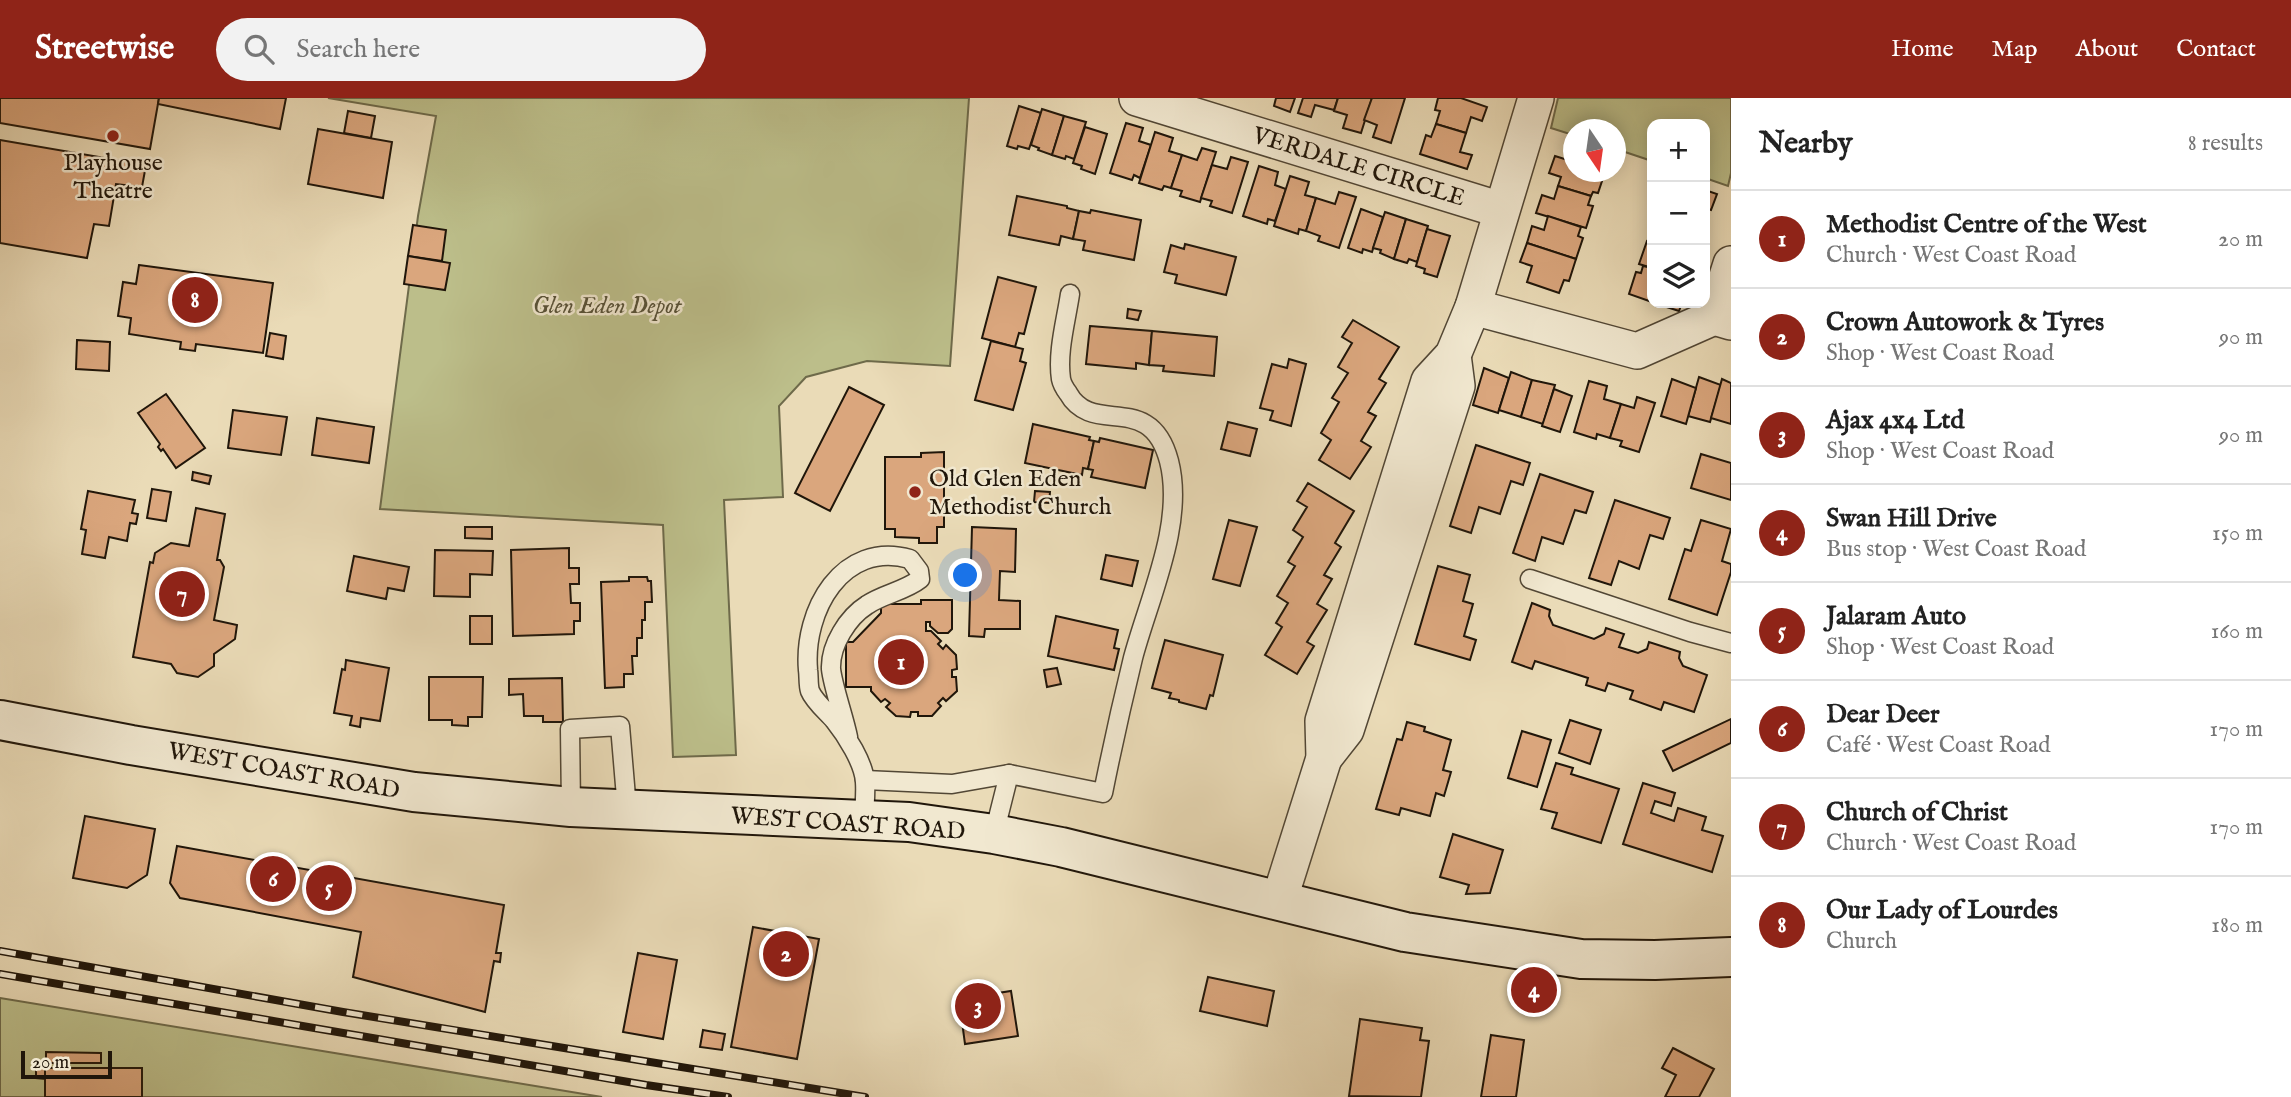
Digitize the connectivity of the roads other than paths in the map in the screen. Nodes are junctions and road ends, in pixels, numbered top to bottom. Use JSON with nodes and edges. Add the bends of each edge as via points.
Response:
{"nodes":[{"id":1,"x":1137,"y":98,"type":"edge"},
{"id":2,"x":1536,"y":98,"type":"edge"},
{"id":3,"x":1500,"y":210,"type":"junction"},
{"id":4,"x":1731,"y":264,"type":"edge"},
{"id":5,"x":1070,"y":294,"type":"dead end"},
{"id":6,"x":1473,"y":307,"type":"junction"},
{"id":7,"x":1722,"y":320,"type":"edge"},
{"id":8,"x":1530,"y":579,"type":"dead end"},
{"id":9,"x":1731,"y":643,"type":"edge"},
{"id":10,"x":0,"y":720,"type":"edge"},
{"id":11,"x":848,"y":737,"type":"junction"},
{"id":12,"x":1009,"y":774,"type":"junction"},
{"id":13,"x":865,"y":780,"type":"junction"},
{"id":14,"x":570,"y":807,"type":"junction"},
{"id":15,"x":626,"y":809,"type":"junction"},
{"id":16,"x":864,"y":820,"type":"junction"},
{"id":17,"x":994,"y":834,"type":"junction"},
{"id":18,"x":1279,"y":901,"type":"junction"},
{"id":19,"x":1730,"y":953,"type":"edge"}],
"edges":[{"from":1,"to":3,"type":"street","name":"VERDALE CIRCLE"},
{"from":2,"to":3,"type":"street"},
{"from":3,"to":6,"type":"street"},
{"from":4,"to":7,"type":"street"},
{"from":5,"to":12,"type":"lane","via":[[1061,380],[1074,404],[1085,411],[1136,418],[1152,429],[1168,461],[1174,510],[1103,793]]},
{"from":6,"to":7,"type":"street","via":[[1637,351]]},
{"from":6,"to":18,"type":"street","via":[[1453,355],[1429,381],[1399,523],[1346,730],[1324,758]]},
{"from":8,"to":9,"type":"lane"},
{"from":10,"to":14,"type":"main road","name":"WEST COAST ROAD","via":[[414,792]]},
{"from":11,"to":11,"type":"lane","via":[[810,691],[807,649],[813,624],[822,599],[852,565],[866,559],[910,559],[920,579],[865,606],[839,636],[831,669]]},
{"from":11,"to":13,"type":"lane"},
{"from":12,"to":13,"type":"lane","via":[[952,784]]},
{"from":12,"to":17,"type":"lane"},
{"from":13,"to":16,"type":"lane"},
{"from":14,"to":15,"type":"main road","name":"WEST COAST ROAD"},
{"from":14,"to":15,"type":"lane","via":[[570,729],[620,726]]},
{"from":15,"to":16,"type":"main road","name":"WEST COAST ROAD"},
{"from":16,"to":17,"type":"main road","name":"WEST COAST ROAD"},
{"from":17,"to":18,"type":"main road","name":"WEST COAST ROAD"},
{"from":18,"to":19,"type":"main road","name":"WEST COAST ROAD","via":[[1405,932],[1581,959],[1655,960]]}]}
